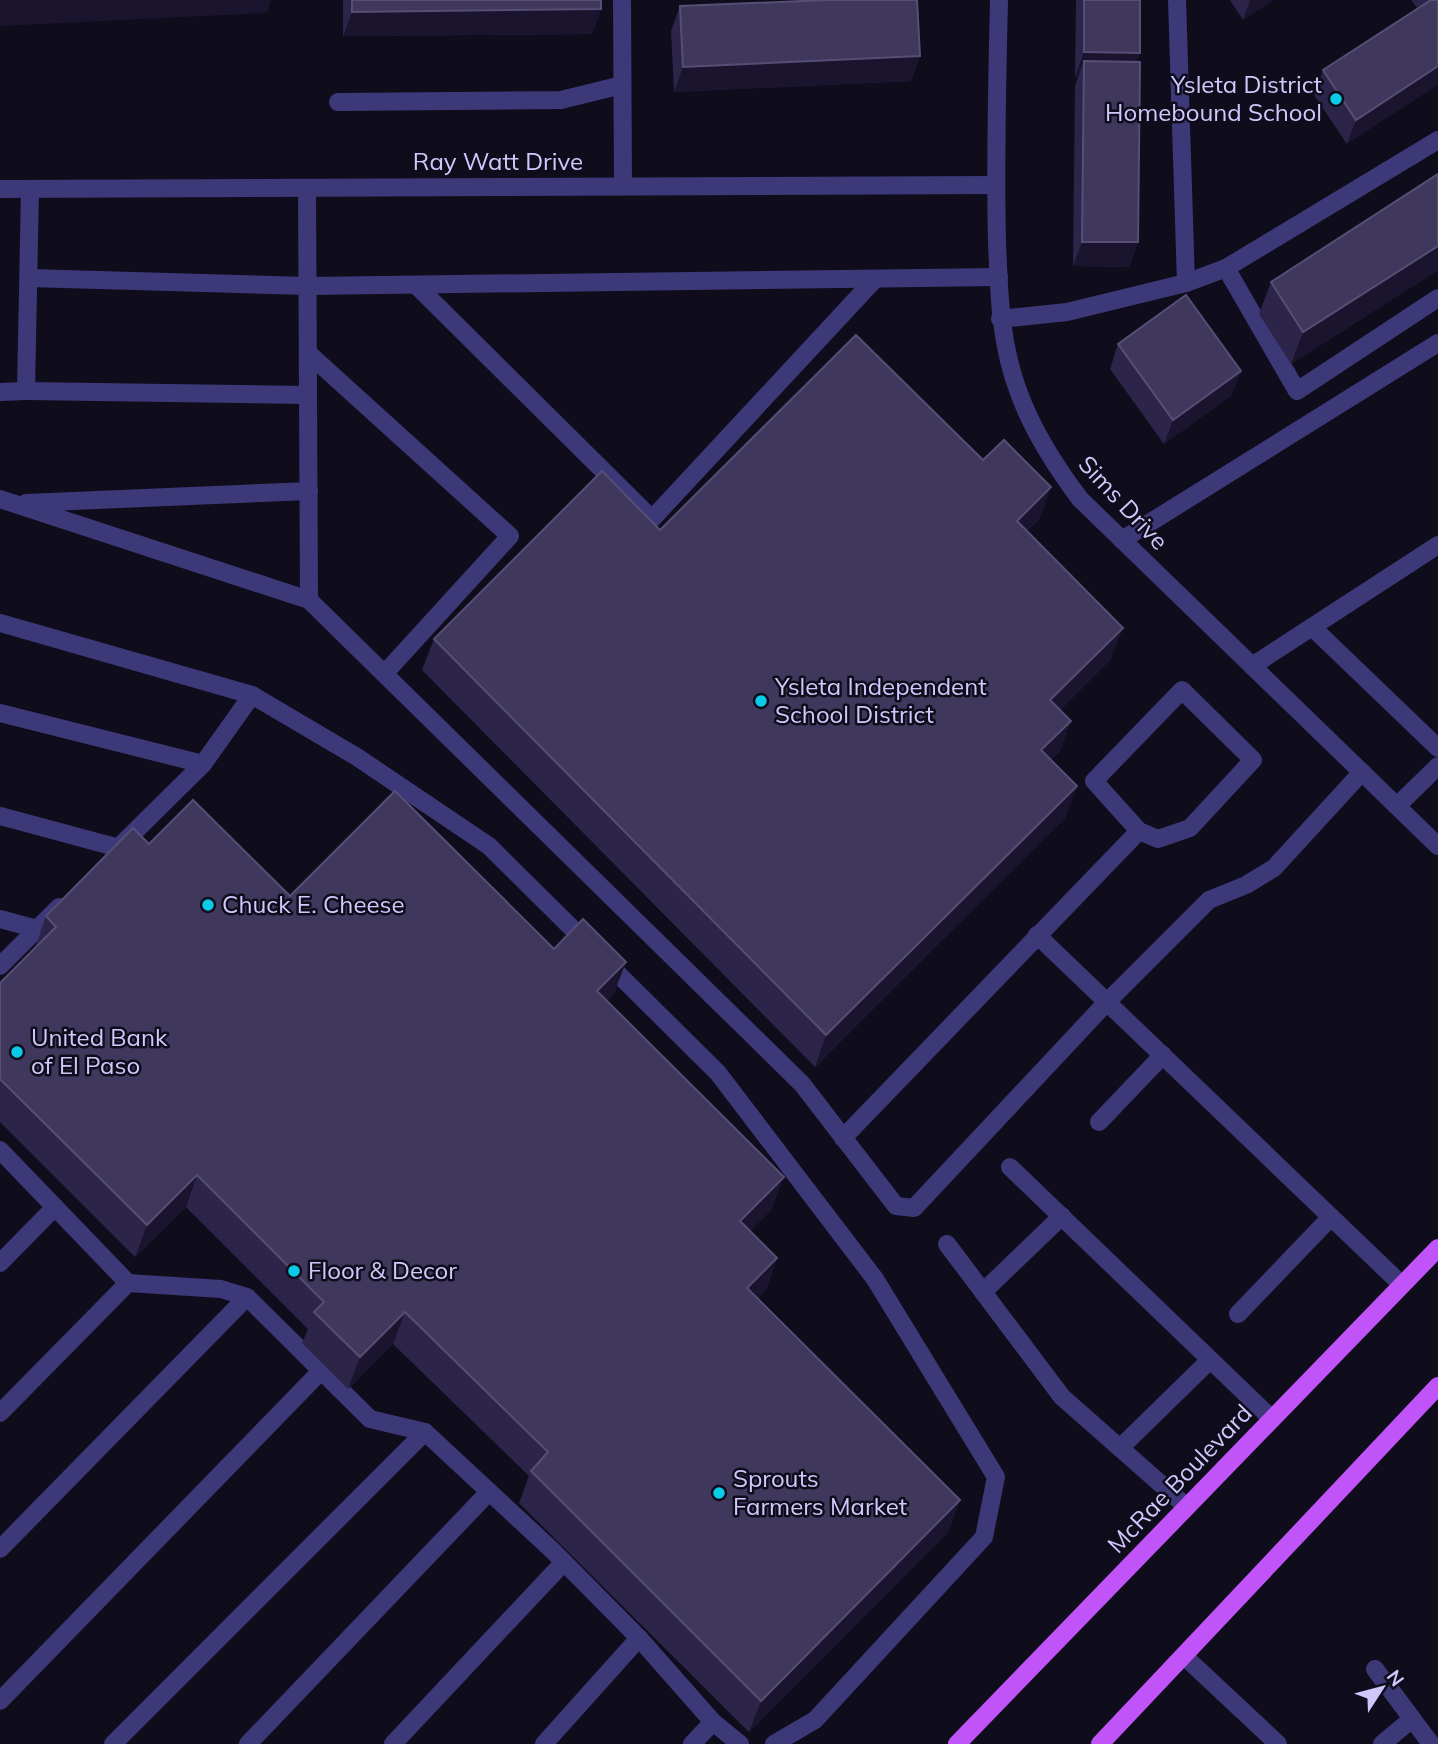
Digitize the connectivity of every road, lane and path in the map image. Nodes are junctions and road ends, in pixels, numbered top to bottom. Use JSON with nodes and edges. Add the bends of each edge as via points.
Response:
{"nodes":[{"id":1,"x":622,"y":0,"type":"edge"},
{"id":2,"x":999,"y":0,"type":"edge"},
{"id":3,"x":1177,"y":0,"type":"edge"},
{"id":4,"x":622,"y":85,"type":"junction"},
{"id":5,"x":338,"y":102,"type":"dead end"},
{"id":6,"x":1438,"y":140,"type":"edge"},
{"id":7,"x":995,"y":185,"type":"junction"},
{"id":8,"x":623,"y":187,"type":"junction"},
{"id":9,"x":307,"y":188,"type":"junction"},
{"id":10,"x":0,"y":189,"type":"edge"},
{"id":11,"x":30,"y":189,"type":"junction"},
{"id":12,"x":1226,"y":268,"type":"junction"},
{"id":13,"x":999,"y":277,"type":"junction"},
{"id":14,"x":29,"y":278,"type":"junction"},
{"id":15,"x":875,"y":279,"type":"junction"},
{"id":16,"x":1186,"y":283,"type":"junction"},
{"id":17,"x":416,"y":285,"type":"junction"},
{"id":18,"x":308,"y":286,"type":"junction"},
{"id":19,"x":1438,"y":298,"type":"edge"},
{"id":20,"x":1000,"y":319,"type":"junction"},
{"id":21,"x":1438,"y":343,"type":"edge"},
{"id":22,"x":308,"y":353,"type":"junction"},
{"id":23,"x":26,"y":391,"type":"junction"},
{"id":24,"x":0,"y":392,"type":"edge"},
{"id":25,"x":308,"y":395,"type":"junction"},
{"id":26,"x":309,"y":491,"type":"junction"},
{"id":27,"x":6,"y":501,"type":"edge"},
{"id":28,"x":1122,"y":540,"type":"junction"},
{"id":29,"x":1438,"y":544,"type":"edge"},
{"id":30,"x":309,"y":600,"type":"junction"},
{"id":31,"x":0,"y":624,"type":"edge"},
{"id":32,"x":1312,"y":627,"type":"junction"},
{"id":33,"x":1252,"y":666,"type":"junction"},
{"id":34,"x":385,"y":673,"type":"junction"},
{"id":35,"x":253,"y":695,"type":"junction"},
{"id":36,"x":0,"y":713,"type":"edge"},
{"id":37,"x":1438,"y":748,"type":"edge"},
{"id":38,"x":203,"y":764,"type":"junction"},
{"id":39,"x":1438,"y":766,"type":"edge"},
{"id":40,"x":1362,"y":772,"type":"junction"},
{"id":41,"x":1397,"y":806,"type":"junction"},
{"id":42,"x":0,"y":816,"type":"edge"},
{"id":43,"x":1139,"y":831,"type":"junction"},
{"id":44,"x":1438,"y":846,"type":"edge"},
{"id":45,"x":119,"y":848,"type":"junction"},
{"id":46,"x":101,"y":866,"type":"edge"},
{"id":47,"x":73,"y":893,"type":"edge"},
{"id":48,"x":0,"y":919,"type":"edge"},
{"id":49,"x":37,"y":929,"type":"junction"},
{"id":50,"x":1037,"y":935,"type":"junction"},
{"id":51,"x":0,"y":966,"type":"edge"},
{"id":52,"x":1107,"y":1002,"type":"junction"},
{"id":53,"x":1163,"y":1055,"type":"junction"},
{"id":54,"x":1099,"y":1122,"type":"dead end"},
{"id":55,"x":844,"y":1138,"type":"junction"},
{"id":56,"x":0,"y":1150,"type":"edge"},
{"id":57,"x":1010,"y":1167,"type":"dead end"},
{"id":58,"x":55,"y":1208,"type":"junction"},
{"id":59,"x":1062,"y":1216,"type":"junction"},
{"id":60,"x":1331,"y":1217,"type":"junction"},
{"id":61,"x":947,"y":1244,"type":"dead end"},
{"id":62,"x":1438,"y":1248,"type":"edge"},
{"id":63,"x":0,"y":1263,"type":"edge"},
{"id":64,"x":128,"y":1283,"type":"junction"},
{"id":65,"x":1402,"y":1284,"type":"junction"},
{"id":66,"x":984,"y":1293,"type":"junction"},
{"id":67,"x":247,"y":1297,"type":"junction"},
{"id":68,"x":1238,"y":1314,"type":"dead end"},
{"id":69,"x":1210,"y":1360,"type":"junction"},
{"id":70,"x":321,"y":1371,"type":"junction"},
{"id":71,"x":1438,"y":1386,"type":"edge"},
{"id":72,"x":0,"y":1413,"type":"edge"},
{"id":73,"x":1272,"y":1419,"type":"junction"},
{"id":74,"x":425,"y":1432,"type":"junction"},
{"id":75,"x":1121,"y":1448,"type":"junction"},
{"id":76,"x":489,"y":1492,"type":"junction"},
{"id":77,"x":1187,"y":1507,"type":"junction"},
{"id":78,"x":0,"y":1549,"type":"edge"},
{"id":79,"x":564,"y":1562,"type":"junction"},
{"id":80,"x":639,"y":1638,"type":"junction"},
{"id":81,"x":1184,"y":1656,"type":"junction"},
{"id":82,"x":1375,"y":1669,"type":"dead end"},
{"id":83,"x":0,"y":1701,"type":"edge"},
{"id":84,"x":1412,"y":1719,"type":"junction"},
{"id":85,"x":713,"y":1722,"type":"junction"},
{"id":86,"x":113,"y":1744,"type":"edge"},
{"id":87,"x":248,"y":1744,"type":"edge"},
{"id":88,"x":393,"y":1744,"type":"edge"},
{"id":89,"x":544,"y":1744,"type":"edge"},
{"id":90,"x":692,"y":1744,"type":"edge"},
{"id":91,"x":740,"y":1744,"type":"edge"},
{"id":92,"x":774,"y":1744,"type":"edge"},
{"id":93,"x":957,"y":1744,"type":"edge"},
{"id":94,"x":1100,"y":1744,"type":"edge"},
{"id":95,"x":1278,"y":1744,"type":"edge"},
{"id":96,"x":1382,"y":1744,"type":"edge"},
{"id":97,"x":1431,"y":1744,"type":"edge"}],
"edges":[{"from":1,"to":4,"type":"street"},
{"from":2,"to":7,"type":"street","name":"Sims Drive"},
{"from":3,"to":16,"type":"street"},
{"from":4,"to":5,"type":"street","via":[[561,100]]},
{"from":4,"to":8,"type":"street"},
{"from":6,"to":12,"type":"street"},
{"from":7,"to":8,"type":"street","name":"Ray Watt Drive"},
{"from":7,"to":13,"type":"street","name":"Sims Drive"},
{"from":8,"to":9,"type":"street","name":"Ray Watt Drive"},
{"from":9,"to":11,"type":"street","name":"Ray Watt Drive"},
{"from":9,"to":18,"type":"street"},
{"from":10,"to":11,"type":"street","name":"Ray Watt Drive"},
{"from":11,"to":14,"type":"street"},
{"from":12,"to":16,"type":"street"},
{"from":12,"to":19,"type":"street","via":[[1297,391]]},
{"from":13,"to":15,"type":"street"},
{"from":13,"to":20,"type":"street","name":"Sims Drive"},
{"from":14,"to":18,"type":"street"},
{"from":14,"to":23,"type":"street"},
{"from":15,"to":17,"type":"street"},
{"from":15,"to":17,"type":"street","via":[[652,519]]},
{"from":16,"to":20,"type":"street","via":[[1067,312]]},
{"from":17,"to":18,"type":"street"},
{"from":18,"to":22,"type":"street"},
{"from":20,"to":28,"type":"street","name":"Sims Drive","via":[[1019,393],[1051,458],[1080,499]]},
{"from":21,"to":28,"type":"street"},
{"from":22,"to":25,"type":"street"},
{"from":22,"to":34,"type":"street","via":[[510,536]]},
{"from":23,"to":24,"type":"street"},
{"from":23,"to":25,"type":"street"},
{"from":25,"to":26,"type":"street"},
{"from":26,"to":27,"type":"street"},
{"from":26,"to":30,"type":"street"},
{"from":27,"to":30,"type":"street"},
{"from":28,"to":33,"type":"street","name":"Sims Drive"},
{"from":29,"to":32,"type":"street"},
{"from":30,"to":34,"type":"street"},
{"from":31,"to":35,"type":"street"},
{"from":32,"to":33,"type":"street"},
{"from":32,"to":37,"type":"street"},
{"from":33,"to":40,"type":"street","name":"Sims Drive"},
{"from":34,"to":55,"type":"street","via":[[802,1084]]},
{"from":35,"to":38,"type":"street"},
{"from":35,"to":92,"type":"street","via":[[357,757],[489,846],[718,1073],[875,1279],[996,1477],[985,1537],[815,1720]]},
{"from":36,"to":38,"type":"street"},
{"from":38,"to":45,"type":"street"},
{"from":39,"to":41,"type":"street"},
{"from":40,"to":41,"type":"street","name":"Sims Drive"},
{"from":40,"to":52,"type":"street","via":[[1274,868],[1209,900]]},
{"from":41,"to":44,"type":"street","name":"Sims Drive"},
{"from":42,"to":45,"type":"street"},
{"from":43,"to":43,"type":"street","via":[[1094,781],[1182,690],[1253,760],[1189,828],[1158,839]]},
{"from":43,"to":50,"type":"street"},
{"from":45,"to":46,"type":"street"},
{"from":47,"to":49,"type":"street"},
{"from":48,"to":49,"type":"street"},
{"from":49,"to":51,"type":"street"},
{"from":50,"to":52,"type":"street"},
{"from":50,"to":55,"type":"street"},
{"from":52,"to":53,"type":"street"},
{"from":52,"to":55,"type":"street","via":[[914,1208],[896,1206]]},
{"from":53,"to":54,"type":"street"},
{"from":53,"to":60,"type":"street"},
{"from":56,"to":58,"type":"street"},
{"from":57,"to":59,"type":"street"},
{"from":58,"to":63,"type":"street"},
{"from":58,"to":64,"type":"street"},
{"from":59,"to":66,"type":"street"},
{"from":59,"to":69,"type":"street"},
{"from":60,"to":65,"type":"street"},
{"from":60,"to":68,"type":"street"},
{"from":61,"to":66,"type":"street"},
{"from":62,"to":65,"type":"main road","name":"McRae Boulevard"},
{"from":64,"to":67,"type":"street","via":[[221,1289]]},
{"from":64,"to":72,"type":"street"},
{"from":65,"to":73,"type":"main road","name":"McRae Boulevard"},
{"from":66,"to":75,"type":"street","via":[[1062,1397]]},
{"from":67,"to":70,"type":"street"},
{"from":67,"to":78,"type":"street"},
{"from":69,"to":73,"type":"street"},
{"from":69,"to":75,"type":"street"},
{"from":70,"to":74,"type":"street","via":[[370,1419]]},
{"from":70,"to":83,"type":"street"},
{"from":71,"to":81,"type":"main road"},
{"from":73,"to":77,"type":"main road","name":"McRae Boulevard"},
{"from":74,"to":76,"type":"street"},
{"from":74,"to":86,"type":"street"},
{"from":75,"to":77,"type":"street"},
{"from":76,"to":79,"type":"street"},
{"from":76,"to":87,"type":"street"},
{"from":77,"to":93,"type":"main road","name":"McRae Boulevard"},
{"from":79,"to":80,"type":"street"},
{"from":79,"to":88,"type":"street"},
{"from":80,"to":85,"type":"street"},
{"from":80,"to":89,"type":"street"},
{"from":81,"to":94,"type":"main road"},
{"from":81,"to":95,"type":"street"},
{"from":82,"to":84,"type":"street"},
{"from":84,"to":96,"type":"street"},
{"from":84,"to":97,"type":"street"},
{"from":85,"to":90,"type":"street"},
{"from":85,"to":91,"type":"street"}]}
